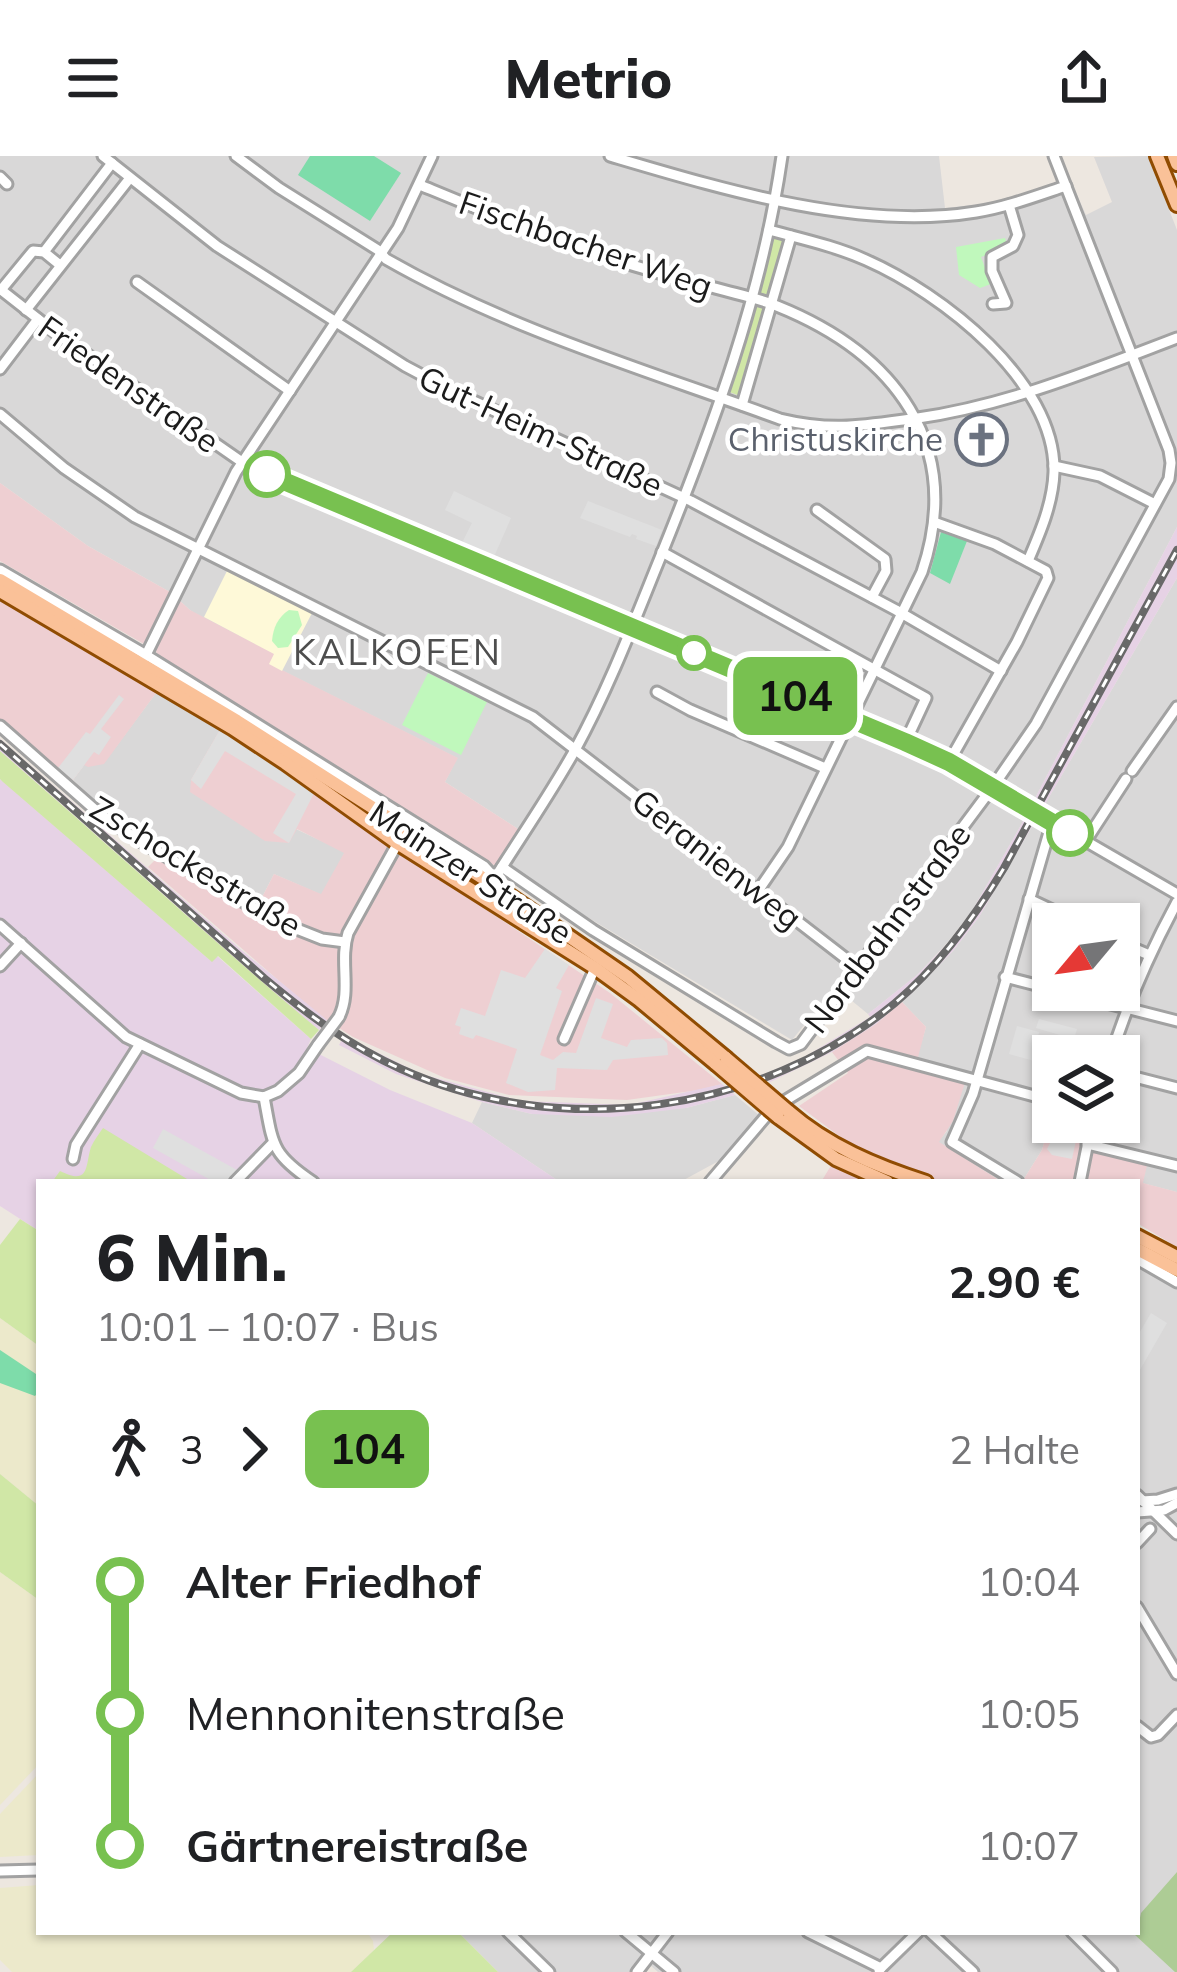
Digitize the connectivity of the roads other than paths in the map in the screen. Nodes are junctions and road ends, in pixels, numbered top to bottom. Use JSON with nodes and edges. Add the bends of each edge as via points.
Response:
{"nodes":[{"id":1,"x":236,"y":156,"type":"edge"},
{"id":2,"x":432,"y":156,"type":"edge"},
{"id":3,"x":610,"y":156,"type":"edge"},
{"id":4,"x":782,"y":156,"type":"edge"},
{"id":5,"x":1054,"y":156,"type":"edge"},
{"id":6,"x":1157,"y":156,"type":"edge"},
{"id":7,"x":1174,"y":156,"type":"edge"},
{"id":8,"x":107,"y":160,"type":"edge"},
{"id":9,"x":1177,"y":164,"type":"edge"},
{"id":10,"x":130,"y":178,"type":"junction"},
{"id":11,"x":420,"y":185,"type":"junction"},
{"id":12,"x":1066,"y":186,"type":"junction"},
{"id":13,"x":776,"y":200,"type":"junction"},
{"id":14,"x":1009,"y":205,"type":"junction"},
{"id":15,"x":1177,"y":205,"type":"edge"},
{"id":16,"x":769,"y":230,"type":"junction"},
{"id":17,"x":791,"y":236,"type":"junction"},
{"id":18,"x":44,"y":252,"type":"junction"},
{"id":19,"x":382,"y":254,"type":"junction"},
{"id":20,"x":60,"y":265,"type":"junction"},
{"id":21,"x":136,"y":282,"type":"dead end"},
{"id":22,"x":0,"y":289,"type":"edge"},
{"id":23,"x":752,"y":298,"type":"junction"},
{"id":24,"x":772,"y":304,"type":"junction"},
{"id":25,"x":993,"y":304,"type":"dead end"},
{"id":26,"x":26,"y":310,"type":"junction"},
{"id":27,"x":38,"y":319,"type":"junction"},
{"id":28,"x":336,"y":323,"type":"junction"},
{"id":29,"x":1177,"y":338,"type":"edge"},
{"id":30,"x":1132,"y":355,"type":"junction"},
{"id":31,"x":0,"y":369,"type":"edge"},
{"id":32,"x":290,"y":391,"type":"junction"},
{"id":33,"x":1029,"y":393,"type":"junction"},
{"id":34,"x":722,"y":398,"type":"junction"},
{"id":35,"x":742,"y":405,"type":"junction"},
{"id":36,"x":0,"y":414,"type":"edge"},
{"id":37,"x":914,"y":418,"type":"junction"},
{"id":38,"x":242,"y":462,"type":"junction"},
{"id":39,"x":1054,"y":466,"type":"junction"},
{"id":40,"x":685,"y":499,"type":"junction"},
{"id":41,"x":1155,"y":504,"type":"junction"},
{"id":42,"x":817,"y":510,"type":"dead end"},
{"id":43,"x":934,"y":522,"type":"junction"},
{"id":44,"x":199,"y":550,"type":"junction"},
{"id":45,"x":662,"y":552,"type":"junction"},
{"id":46,"x":1028,"y":561,"type":"junction"},
{"id":47,"x":0,"y":570,"type":"edge"},
{"id":48,"x":0,"y":580,"type":"edge"},
{"id":49,"x":0,"y":591,"type":"edge"},
{"id":50,"x":872,"y":597,"type":"junction"},
{"id":51,"x":902,"y":613,"type":"junction"},
{"id":52,"x":632,"y":627,"type":"junction"},
{"id":53,"x":144,"y":659,"type":"junction"},
{"id":54,"x":874,"y":670,"type":"junction"},
{"id":55,"x":1001,"y":671,"type":"junction"},
{"id":56,"x":657,"y":692,"type":"dead end"},
{"id":57,"x":1177,"y":707,"type":"edge"},
{"id":58,"x":850,"y":719,"type":"junction"},
{"id":59,"x":0,"y":726,"type":"edge"},
{"id":60,"x":905,"y":742,"type":"junction"},
{"id":61,"x":575,"y":750,"type":"junction"},
{"id":62,"x":949,"y":762,"type":"junction"},
{"id":63,"x":825,"y":768,"type":"junction"},
{"id":64,"x":992,"y":788,"type":"junction"},
{"id":65,"x":1052,"y":823,"type":"junction"},
{"id":66,"x":405,"y":830,"type":"junction"},
{"id":67,"x":1085,"y":842,"type":"junction"},
{"id":68,"x":398,"y":843,"type":"junction"},
{"id":69,"x":502,"y":867,"type":"junction"},
{"id":70,"x":493,"y":881,"type":"junction"},
{"id":71,"x":758,"y":891,"type":"junction"},
{"id":72,"x":483,"y":897,"type":"junction"},
{"id":73,"x":1177,"y":898,"type":"edge"},
{"id":74,"x":1029,"y":899,"type":"junction"},
{"id":75,"x":1037,"y":903,"type":"edge"},
{"id":76,"x":0,"y":925,"type":"edge"},
{"id":77,"x":345,"y":942,"type":"junction"},
{"id":78,"x":21,"y":944,"type":"junction"},
{"id":79,"x":1140,"y":951,"type":"edge"},
{"id":80,"x":1149,"y":955,"type":"junction"},
{"id":81,"x":0,"y":966,"type":"edge"},
{"id":82,"x":595,"y":968,"type":"junction"},
{"id":83,"x":858,"y":968,"type":"junction"},
{"id":84,"x":1140,"y":976,"type":"edge"},
{"id":85,"x":1005,"y":977,"type":"junction"},
{"id":86,"x":1032,"y":984,"type":"edge"},
{"id":87,"x":1134,"y":1011,"type":"edge"},
{"id":88,"x":1177,"y":1021,"type":"edge"},
{"id":89,"x":564,"y":1039,"type":"dead end"},
{"id":90,"x":140,"y":1044,"type":"junction"},
{"id":91,"x":789,"y":1049,"type":"joint"},
{"id":92,"x":721,"y":1061,"type":"junction"},
{"id":93,"x":1140,"y":1078,"type":"edge"},
{"id":94,"x":975,"y":1082,"type":"junction"},
{"id":95,"x":1177,"y":1088,"type":"edge"},
{"id":96,"x":1032,"y":1096,"type":"edge"},
{"id":97,"x":264,"y":1097,"type":"junction"},
{"id":98,"x":784,"y":1109,"type":"junction"},
{"id":99,"x":273,"y":1143,"type":"junction"},
{"id":100,"x":1087,"y":1144,"type":"joint"},
{"id":101,"x":73,"y":1160,"type":"dead end"},
{"id":102,"x":1177,"y":1166,"type":"edge"},
{"id":103,"x":238,"y":1179,"type":"edge"},
{"id":104,"x":309,"y":1179,"type":"edge"},
{"id":105,"x":712,"y":1179,"type":"edge"},
{"id":106,"x":880,"y":1179,"type":"edge"},
{"id":107,"x":918,"y":1179,"type":"edge"},
{"id":108,"x":1013,"y":1179,"type":"edge"},
{"id":109,"x":1081,"y":1179,"type":"edge"},
{"id":110,"x":1140,"y":1235,"type":"edge"},
{"id":111,"x":1140,"y":1251,"type":"edge"},
{"id":112,"x":1177,"y":1257,"type":"edge"},
{"id":113,"x":1140,"y":1261,"type":"edge"},
{"id":114,"x":1177,"y":1270,"type":"edge"},
{"id":115,"x":1177,"y":1282,"type":"edge"},
{"id":116,"x":1177,"y":1494,"type":"edge"},
{"id":117,"x":1140,"y":1499,"type":"edge"},
{"id":118,"x":1140,"y":1500,"type":"edge"},
{"id":119,"x":1177,"y":1503,"type":"edge"},
{"id":120,"x":1140,"y":1512,"type":"edge"},
{"id":121,"x":1154,"y":1512,"type":"junction"},
{"id":122,"x":1150,"y":1529,"type":"dead end"},
{"id":123,"x":1177,"y":1534,"type":"edge"},
{"id":124,"x":1140,"y":1540,"type":"edge"},
{"id":125,"x":1140,"y":1612,"type":"edge"},
{"id":126,"x":1177,"y":1674,"type":"edge"},
{"id":127,"x":1177,"y":1714,"type":"edge"},
{"id":128,"x":1140,"y":1728,"type":"edge"},
{"id":129,"x":36,"y":1870,"type":"edge"},
{"id":130,"x":0,"y":1871,"type":"edge"},
{"id":131,"x":511,"y":1935,"type":"edge"},
{"id":132,"x":630,"y":1935,"type":"edge"},
{"id":133,"x":666,"y":1935,"type":"edge"},
{"id":134,"x":814,"y":1935,"type":"edge"},
{"id":135,"x":915,"y":1935,"type":"edge"},
{"id":136,"x":933,"y":1935,"type":"edge"},
{"id":137,"x":1075,"y":1935,"type":"edge"},
{"id":138,"x":652,"y":1953,"type":"junction"},
{"id":139,"x":879,"y":1970,"type":"edge"},
{"id":140,"x":549,"y":1972,"type":"edge"},
{"id":141,"x":638,"y":1972,"type":"edge"},
{"id":142,"x":674,"y":1972,"type":"edge"},
{"id":143,"x":973,"y":1972,"type":"edge"},
{"id":144,"x":1112,"y":1972,"type":"edge"}],
"edges":[{"from":1,"to":19,"type":"street"},
{"from":2,"to":11,"type":"street"},
{"from":3,"to":13,"type":"street"},
{"from":4,"to":13,"type":"street"},
{"from":5,"to":12,"type":"street","name":"Nordbahnstraße"},
{"from":6,"to":15,"type":"main road"},
{"from":7,"to":9,"type":"main road"},
{"from":8,"to":10,"type":"street","name":"Gut-Heim-Straße"},
{"from":8,"to":18,"type":"street"},
{"from":10,"to":20,"type":"street"},
{"from":10,"to":28,"type":"street","name":"Gut-Heim-Straße"},
{"from":11,"to":19,"type":"street"},
{"from":11,"to":23,"type":"street","name":"Fischbacher Weg","via":[[581,249]]},
{"from":12,"to":14,"type":"street"},
{"from":12,"to":30,"type":"street","name":"Nordbahnstraße"},
{"from":13,"to":14,"type":"street","via":[[903,216]]},
{"from":13,"to":16,"type":"street"},
{"from":14,"to":25,"type":"street","via":[[1018,235],[992,257],[1006,303]]},
{"from":16,"to":17,"type":"street"},
{"from":16,"to":23,"type":"street"},
{"from":17,"to":24,"type":"street"},
{"from":17,"to":33,"type":"street","via":[[849,252],[906,281],[973,330]]},
{"from":18,"to":20,"type":"street"},
{"from":18,"to":22,"type":"street","via":[[33,251]]},
{"from":19,"to":28,"type":"street"},
{"from":19,"to":34,"type":"street","via":[[516,324]]},
{"from":20,"to":26,"type":"street"},
{"from":21,"to":32,"type":"street"},
{"from":22,"to":26,"type":"street","name":"Friedenstraße"},
{"from":23,"to":24,"type":"street","name":"Fischbacher Weg"},
{"from":23,"to":34,"type":"street"},
{"from":24,"to":35,"type":"street"},
{"from":24,"to":37,"type":"street","name":"Fischbacher Weg","via":[[858,351]]},
{"from":26,"to":27,"type":"street","name":"Friedenstraße"},
{"from":27,"to":31,"type":"street"},
{"from":27,"to":38,"type":"street","name":"Friedenstraße"},
{"from":28,"to":32,"type":"street"},
{"from":28,"to":40,"type":"street","name":"Gut-Heim-Straße","via":[[428,379]]},
{"from":29,"to":30,"type":"street"},
{"from":30,"to":33,"type":"street"},
{"from":30,"to":41,"type":"street","name":"Nordbahnstraße","via":[[1172,463]]},
{"from":32,"to":38,"type":"street"},
{"from":33,"to":37,"type":"street"},
{"from":33,"to":39,"type":"street"},
{"from":34,"to":35,"type":"street"},
{"from":34,"to":40,"type":"street"},
{"from":35,"to":37,"type":"street","via":[[813,427]]},
{"from":36,"to":44,"type":"street","name":"Geranienweg","via":[[100,494]]},
{"from":37,"to":43,"type":"street","name":"Fischbacher Weg","via":[[931,458]]},
{"from":38,"to":44,"type":"street"},
{"from":38,"to":52,"type":"street","name":"Friedenstraße"},
{"from":39,"to":41,"type":"street","via":[[1100,476]]},
{"from":39,"to":46,"type":"street"},
{"from":40,"to":45,"type":"street"},
{"from":40,"to":50,"type":"street","name":"Gut-Heim-Straße"},
{"from":41,"to":64,"type":"street","name":"Nordbahnstraße","via":[[1036,724]]},
{"from":42,"to":50,"type":"street","via":[[885,559]]},
{"from":43,"to":46,"type":"street"},
{"from":43,"to":51,"type":"street","name":"Fischbacher Weg"},
{"from":44,"to":53,"type":"street"},
{"from":44,"to":61,"type":"street","name":"Geranienweg","via":[[515,706]]},
{"from":45,"to":52,"type":"street"},
{"from":45,"to":54,"type":"street"},
{"from":46,"to":55,"type":"street","via":[[1048,578]]},
{"from":47,"to":53,"type":"street","name":"Mainzer Straße"},
{"from":48,"to":53,"type":"main road","name":"Mainzer Straße"},
{"from":49,"to":68,"type":"main road","name":"Mainzer Straße","via":[[232,728]]},
{"from":50,"to":51,"type":"street","name":"Gut-Heim-Straße"},
{"from":51,"to":54,"type":"street","name":"Fischbacher Weg"},
{"from":51,"to":55,"type":"street","name":"Gut-Heim-Straße"},
{"from":52,"to":58,"type":"street","name":"Friedenstraße"},
{"from":52,"to":61,"type":"street"},
{"from":53,"to":66,"type":"main road","name":"Mainzer Straße"},
{"from":53,"to":70,"type":"street","name":"Mainzer Straße","via":[[484,866]]},
{"from":54,"to":58,"type":"street","name":"Fischbacher Weg"},
{"from":54,"to":60,"type":"street","via":[[926,698]]},
{"from":55,"to":62,"type":"street"},
{"from":56,"to":63,"type":"street"},
{"from":57,"to":67,"type":"street"},
{"from":58,"to":60,"type":"street","name":"Friedenstraße"},
{"from":58,"to":63,"type":"street","name":"Fischbacher Weg"},
{"from":59,"to":77,"type":"street","name":"Zschockestraße","via":[[140,841],[274,920]]},
{"from":60,"to":62,"type":"street","name":"Friedenstraße"},
{"from":61,"to":69,"type":"street"},
{"from":61,"to":71,"type":"street","name":"Geranienweg"},
{"from":62,"to":64,"type":"street","name":"Friedenstraße"},
{"from":63,"to":71,"type":"street","name":"Fischbacher Weg"},
{"from":64,"to":65,"type":"street","name":"Friedenstraße"},
{"from":64,"to":83,"type":"street","name":"Nordbahnstraße"},
{"from":65,"to":67,"type":"street","name":"Friedenstraße"},
{"from":65,"to":74,"type":"street"},
{"from":66,"to":68,"type":"street"},
{"from":66,"to":70,"type":"main road","name":"Mainzer Straße"},
{"from":67,"to":73,"type":"street","name":"Friedenstraße"},
{"from":68,"to":72,"type":"main road","name":"Mainzer Straße"},
{"from":68,"to":77,"type":"street"},
{"from":69,"to":70,"type":"street"},
{"from":69,"to":91,"type":"street","name":"Mainzer Straße"},
{"from":70,"to":72,"type":"street"},
{"from":70,"to":92,"type":"main road","name":"Mainzer Straße","via":[[628,977]]},
{"from":71,"to":83,"type":"street","name":"Geranienweg"},
{"from":72,"to":82,"type":"main road","name":"Mainzer Straße"},
{"from":73,"to":80,"type":"street"},
{"from":74,"to":75,"type":"street"},
{"from":74,"to":85,"type":"street"},
{"from":76,"to":78,"type":"street"},
{"from":77,"to":97,"type":"street","bridge":true,"via":[[339,1017],[290,1083]]},
{"from":78,"to":81,"type":"street"},
{"from":78,"to":90,"type":"street"},
{"from":79,"to":80,"type":"street"},
{"from":80,"to":84,"type":"street"},
{"from":82,"to":89,"type":"street","name":"Mainzer Straße"},
{"from":82,"to":92,"type":"main road","name":"Mainzer Straße"},
{"from":83,"to":91,"type":"street","name":"Nordbahnstraße"},
{"from":85,"to":86,"type":"street"},
{"from":85,"to":94,"type":"street"},
{"from":87,"to":88,"type":"street"},
{"from":90,"to":97,"type":"street"},
{"from":90,"to":101,"type":"street"},
{"from":92,"to":98,"type":"main road","name":"Mainzer Straße","bridge":true},
{"from":93,"to":95,"type":"street"},
{"from":94,"to":96,"type":"street"},
{"from":94,"to":98,"type":"street","via":[[867,1051]]},
{"from":94,"to":108,"type":"street","via":[[952,1142]]},
{"from":97,"to":99,"type":"street"},
{"from":98,"to":105,"type":"street","via":[[760,1121]]},
{"from":98,"to":106,"type":"main road","name":"Mainzer Straße","via":[[836,1160]]},
{"from":98,"to":107,"type":"main road","name":"Mainzer Straße","via":[[842,1149]]},
{"from":99,"to":103,"type":"street"},
{"from":99,"to":104,"type":"street"},
{"from":100,"to":102,"type":"street"},
{"from":100,"to":109,"type":"street"},
{"from":110,"to":112,"type":"main road"},
{"from":111,"to":114,"type":"main road"},
{"from":113,"to":115,"type":"street"},
{"from":116,"to":117,"type":"street"},
{"from":118,"to":121,"type":"street"},
{"from":119,"to":121,"type":"street"},
{"from":120,"to":121,"type":"street"},
{"from":121,"to":123,"type":"street"},
{"from":122,"to":124,"type":"street"},
{"from":125,"to":126,"type":"street"},
{"from":127,"to":128,"type":"street","via":[[1158,1735]]},
{"from":129,"to":130,"type":"street"},
{"from":131,"to":140,"type":"street"},
{"from":132,"to":138,"type":"street"},
{"from":133,"to":138,"type":"street"},
{"from":134,"to":139,"type":"street"},
{"from":135,"to":139,"type":"street"},
{"from":136,"to":143,"type":"street"},
{"from":137,"to":144,"type":"street"},
{"from":138,"to":141,"type":"street"},
{"from":138,"to":142,"type":"street"}]}
